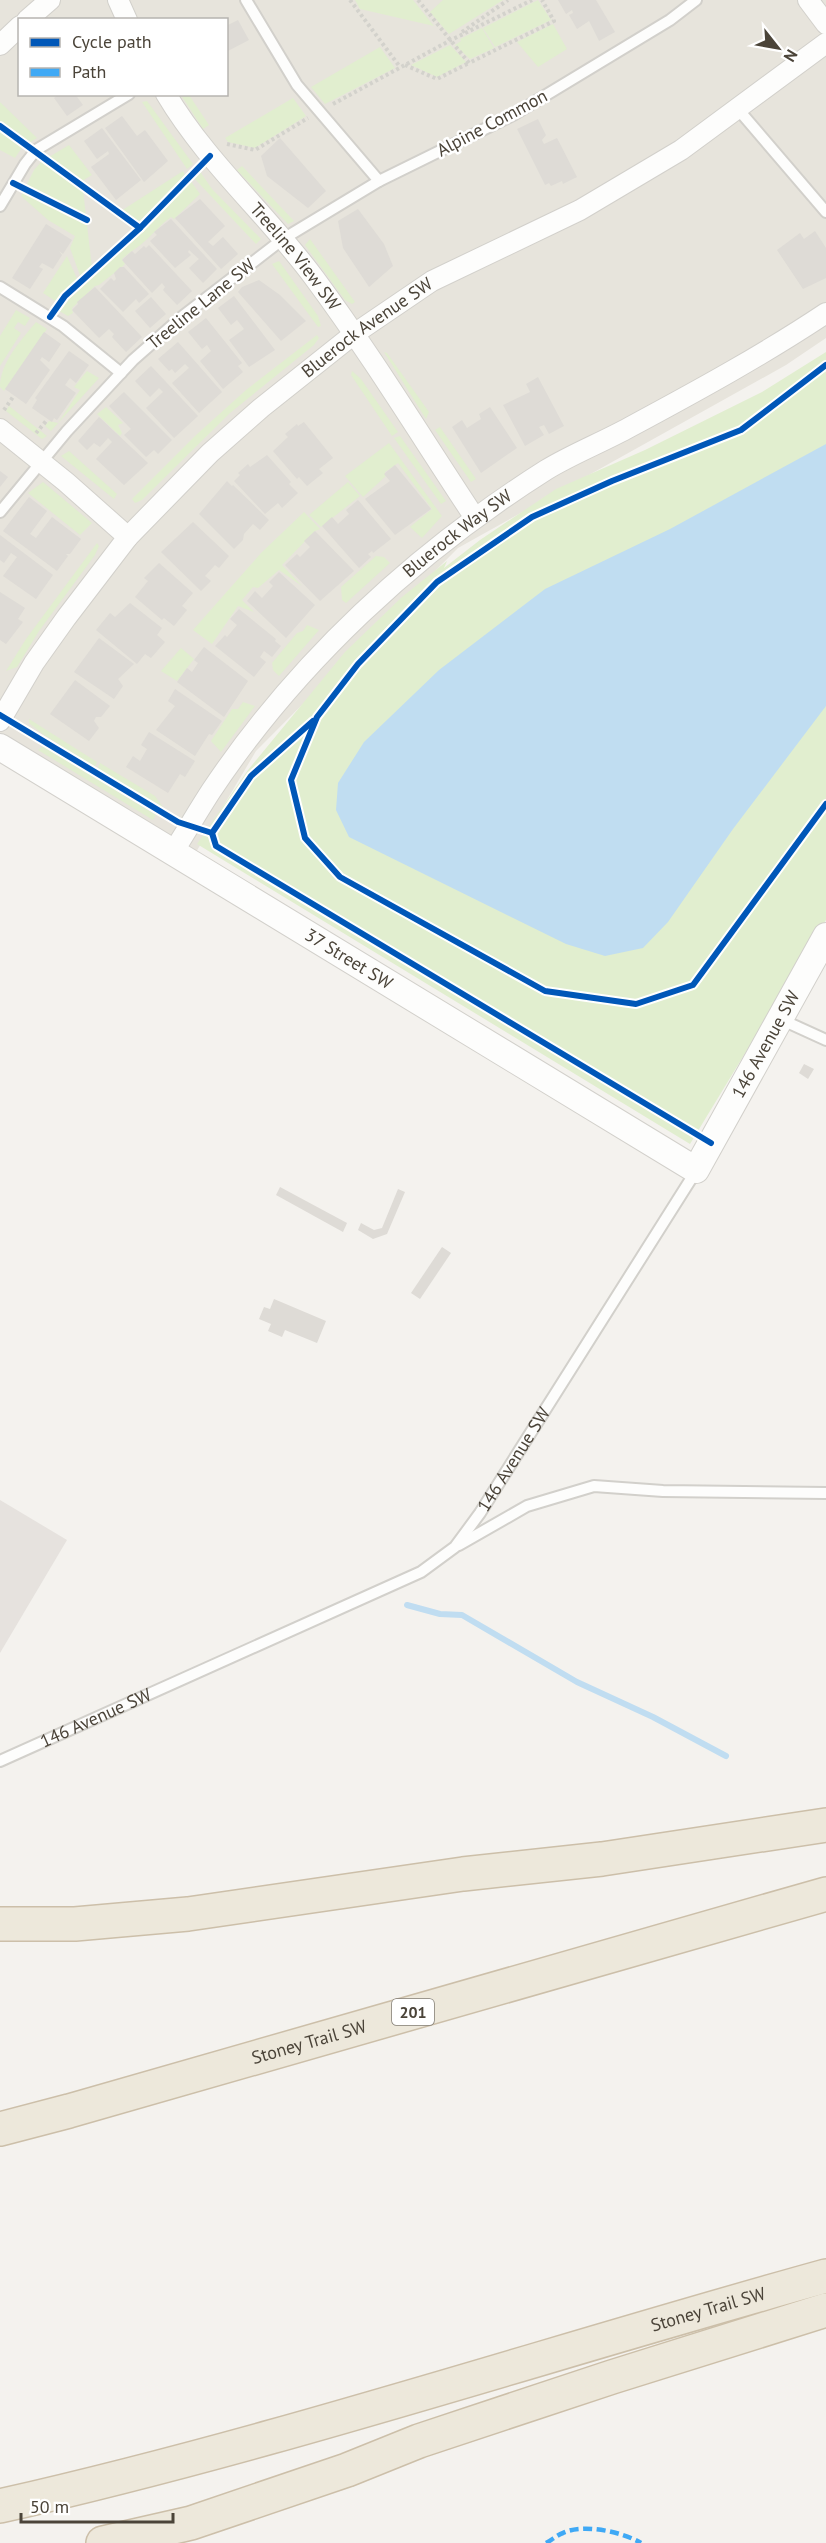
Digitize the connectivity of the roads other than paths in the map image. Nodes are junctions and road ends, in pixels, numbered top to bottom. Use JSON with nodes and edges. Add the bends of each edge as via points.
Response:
{"nodes":[{"id":1,"x":50,"y":0,"type":"edge"},
{"id":2,"x":118,"y":0,"type":"edge"},
{"id":3,"x":246,"y":0,"type":"edge"},
{"id":4,"x":696,"y":0,"type":"edge"},
{"id":5,"x":808,"y":0,"type":"edge"},
{"id":6,"x":29,"y":18,"type":"edge"},
{"id":7,"x":126,"y":18,"type":"edge"},
{"id":8,"x":826,"y":24,"type":"edge"},
{"id":9,"x":18,"y":28,"type":"edge"},
{"id":10,"x":826,"y":43,"type":"edge"},
{"id":11,"x":0,"y":45,"type":"edge"},
{"id":12,"x":126,"y":96,"type":"edge"},
{"id":13,"x":167,"y":96,"type":"edge"},
{"id":14,"x":737,"y":108,"type":"junction"},
{"id":15,"x":379,"y":182,"type":"junction"},
{"id":16,"x":0,"y":206,"type":"edge"},
{"id":17,"x":826,"y":212,"type":"edge"},
{"id":18,"x":283,"y":239,"type":"junction"},
{"id":19,"x":0,"y":287,"type":"edge"},
{"id":20,"x":826,"y":313,"type":"edge"},
{"id":21,"x":354,"y":334,"type":"junction"},
{"id":22,"x":121,"y":373,"type":"junction"},
{"id":23,"x":2,"y":420,"type":"edge"},
{"id":24,"x":41,"y":462,"type":"junction"},
{"id":25,"x":0,"y":512,"type":"edge"},
{"id":26,"x":475,"y":518,"type":"junction"},
{"id":27,"x":128,"y":537,"type":"junction"},
{"id":28,"x":0,"y":721,"type":"edge"},
{"id":29,"x":0,"y":747,"type":"edge"},
{"id":30,"x":173,"y":852,"type":"junction"},
{"id":31,"x":826,"y":936,"type":"edge"},
{"id":32,"x":780,"y":1019,"type":"junction"},
{"id":33,"x":826,"y":1040,"type":"edge"},
{"id":34,"x":696,"y":1170,"type":"junction"},
{"id":35,"x":826,"y":1493,"type":"edge"},
{"id":36,"x":455,"y":1547,"type":"junction"},
{"id":37,"x":0,"y":1761,"type":"edge"},
{"id":38,"x":826,"y":1825,"type":"edge"},
{"id":39,"x":826,"y":1894,"type":"edge"},
{"id":40,"x":0,"y":1924,"type":"edge"},
{"id":41,"x":0,"y":2129,"type":"edge"},
{"id":42,"x":826,"y":2276,"type":"edge"},
{"id":43,"x":826,"y":2310,"type":"edge"},
{"id":44,"x":505,"y":2413,"type":"junction"},
{"id":45,"x":0,"y":2506,"type":"edge"},
{"id":46,"x":103,"y":2543,"type":"edge"},
{"id":47,"x":182,"y":2543,"type":"edge"}],
"edges":[{"from":1,"to":6,"type":"street"},
{"from":2,"to":7,"type":"street"},
{"from":3,"to":15,"type":"lane","via":[[297,85]]},
{"from":4,"to":15,"type":"lane","name":"Alpine Common","via":[[670,20],[513,115]]},
{"from":5,"to":8,"type":"street"},
{"from":9,"to":11,"type":"street"},
{"from":10,"to":14,"type":"street","name":"Bluerock Avenue SW"},
{"from":12,"to":16,"type":"lane","via":[[36,150]]},
{"from":13,"to":18,"type":"street","name":"Treeline View SW","via":[[204,150]]},
{"from":14,"to":17,"type":"lane"},
{"from":14,"to":21,"type":"street","name":"Bluerock Avenue SW","via":[[671,156],[580,210],[432,281]]},
{"from":15,"to":18,"type":"lane","name":"Alpine Common"},
{"from":18,"to":21,"type":"street","name":"Treeline View SW"},
{"from":18,"to":22,"type":"lane","name":"Treeline Lane SW","via":[[183,316]]},
{"from":19,"to":22,"type":"lane","via":[[63,326]]},
{"from":20,"to":26,"type":"street","name":"Bluerock Way SW","via":[[766,353],[548,469]]},
{"from":21,"to":26,"type":"street","name":"Treeline View SW"},
{"from":21,"to":27,"type":"street","name":"Bluerock Avenue SW","via":[[257,410]]},
{"from":22,"to":24,"type":"lane","name":"Treeline Lane SW"},
{"from":23,"to":24,"type":"street"},
{"from":24,"to":25,"type":"lane","name":"Treeline Lane SW"},
{"from":24,"to":27,"type":"street"},
{"from":26,"to":30,"type":"street","name":"Bluerock Way SW","via":[[367,608],[302,674],[211,791]]},
{"from":27,"to":28,"type":"street","name":"Bluerock Avenue SW","via":[[34,663]]},
{"from":29,"to":30,"type":"street","name":"37 Street SW"},
{"from":30,"to":34,"type":"street","name":"37 Street SW"},
{"from":31,"to":32,"type":"street","name":"146 Avenue SW"},
{"from":32,"to":33,"type":"lane"},
{"from":32,"to":34,"type":"street","name":"146 Avenue SW"},
{"from":34,"to":36,"type":"lane","name":"146 Avenue SW"},
{"from":35,"to":36,"type":"lane","via":[[594,1486],[527,1506]]},
{"from":36,"to":37,"type":"lane","name":"146 Avenue SW","via":[[421,1572]]},
{"from":38,"to":40,"type":"highway","via":[[188,1914],[75,1924]]},
{"from":39,"to":41,"type":"highway","name":"Stoney Trail SW","number":"201"},
{"from":42,"to":45,"type":"highway","name":"Stoney Trail SW","via":[[264,2439]]},
{"from":43,"to":44,"type":"highway"},
{"from":44,"to":46,"type":"highway","via":[[191,2523]]},
{"from":44,"to":47,"type":"highway","via":[[339,2486]]}]}
